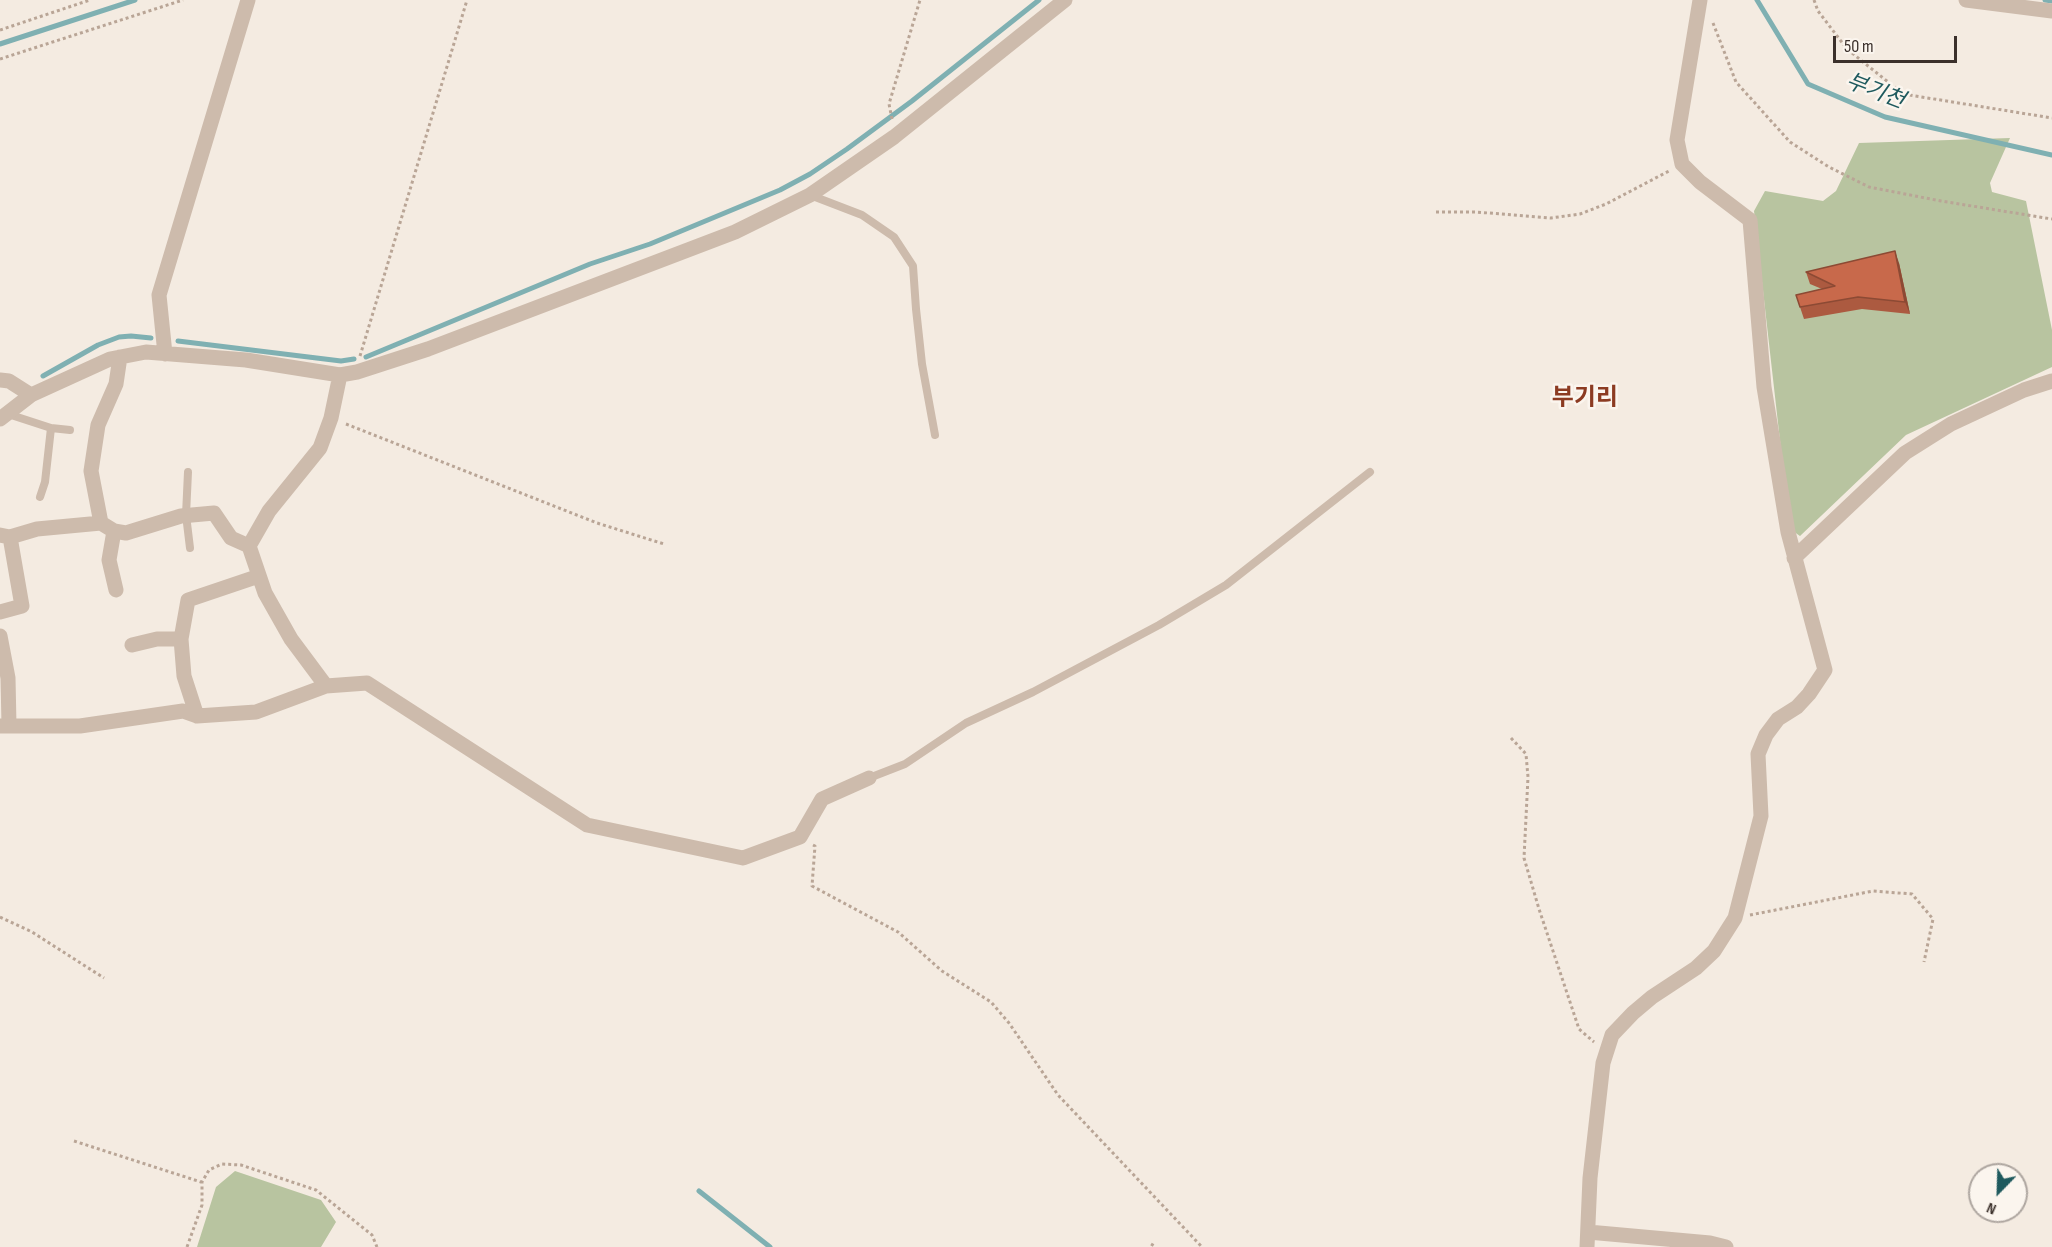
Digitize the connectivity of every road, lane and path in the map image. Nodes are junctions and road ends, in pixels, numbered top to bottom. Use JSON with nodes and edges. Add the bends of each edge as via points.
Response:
{"nodes":[{"id":1,"x":90,"y":0,"type":"edge"},
{"id":2,"x":183,"y":0,"type":"edge"},
{"id":3,"x":248,"y":0,"type":"edge"},
{"id":4,"x":467,"y":0,"type":"edge"},
{"id":5,"x":920,"y":0,"type":"edge"},
{"id":6,"x":1065,"y":0,"type":"edge"},
{"id":7,"x":1700,"y":0,"type":"edge"},
{"id":8,"x":1814,"y":0,"type":"edge"},
{"id":9,"x":1966,"y":0,"type":"edge"},
{"id":10,"x":2052,"y":11,"type":"edge"},
{"id":11,"x":0,"y":30,"type":"edge"},
{"id":12,"x":0,"y":59,"type":"edge"},
{"id":13,"x":891,"y":112,"type":"dead end"},
{"id":14,"x":2052,"y":118,"type":"edge"},
{"id":15,"x":1682,"y":164,"type":"junction"},
{"id":16,"x":810,"y":195,"type":"junction"},
{"id":17,"x":1436,"y":212,"type":"dead end"},
{"id":18,"x":2052,"y":219,"type":"edge"},
{"id":19,"x":165,"y":354,"type":"junction"},
{"id":20,"x":120,"y":357,"type":"junction"},
{"id":21,"x":357,"y":372,"type":"junction"},
{"id":22,"x":340,"y":375,"type":"junction"},
{"id":23,"x":0,"y":380,"type":"edge"},
{"id":24,"x":2052,"y":381,"type":"edge"},
{"id":25,"x":31,"y":395,"type":"junction"},
{"id":26,"x":4,"y":416,"type":"edge"},
{"id":27,"x":331,"y":418,"type":"junction"},
{"id":28,"x":51,"y":428,"type":"junction"},
{"id":29,"x":70,"y":430,"type":"dead end"},
{"id":30,"x":935,"y":435,"type":"dead end"},
{"id":31,"x":188,"y":472,"type":"dead end"},
{"id":32,"x":1370,"y":472,"type":"dead end"},
{"id":33,"x":40,"y":497,"type":"dead end"},
{"id":34,"x":186,"y":515,"type":"junction"},
{"id":35,"x":107,"y":527,"type":"junction"},
{"id":36,"x":5,"y":536,"type":"edge"},
{"id":37,"x":664,"y":544,"type":"dead end"},
{"id":38,"x":249,"y":546,"type":"junction"},
{"id":39,"x":190,"y":548,"type":"dead end"},
{"id":40,"x":1794,"y":558,"type":"junction"},
{"id":41,"x":260,"y":576,"type":"junction"},
{"id":42,"x":116,"y":590,"type":"dead end"},
{"id":43,"x":0,"y":612,"type":"edge"},
{"id":44,"x":0,"y":636,"type":"edge"},
{"id":45,"x":181,"y":639,"type":"junction"},
{"id":46,"x":132,"y":645,"type":"dead end"},
{"id":47,"x":326,"y":686,"type":"junction"},
{"id":48,"x":197,"y":716,"type":"junction"},
{"id":49,"x":5,"y":725,"type":"edge"},
{"id":50,"x":1511,"y":738,"type":"dead end"},
{"id":51,"x":869,"y":778,"type":"joint"},
{"id":52,"x":800,"y":837,"type":"junction"},
{"id":53,"x":0,"y":917,"type":"edge"},
{"id":54,"x":1735,"y":918,"type":"junction"},
{"id":55,"x":1924,"y":962,"type":"dead end"},
{"id":56,"x":104,"y":978,"type":"dead end"},
{"id":57,"x":1606,"y":1053,"type":"junction"},
{"id":58,"x":74,"y":1141,"type":"dead end"},
{"id":59,"x":202,"y":1182,"type":"junction"},
{"id":60,"x":1587,"y":1239,"type":"edge"},
{"id":61,"x":1151,"y":1244,"type":"dead end"},
{"id":62,"x":187,"y":1247,"type":"edge"},
{"id":63,"x":377,"y":1247,"type":"edge"},
{"id":64,"x":1156,"y":1247,"type":"edge"},
{"id":65,"x":1202,"y":1247,"type":"edge"},
{"id":66,"x":1726,"y":1247,"type":"edge"}],
"edges":[{"from":1,"to":11,"type":"path"},
{"from":2,"to":12,"type":"path"},
{"from":3,"to":19,"type":"street","via":[[159,295]]},
{"from":4,"to":21,"type":"path"},
{"from":5,"to":13,"type":"path","via":[[889,104]]},
{"from":6,"to":16,"type":"street","via":[[894,137]]},
{"from":7,"to":15,"type":"street","via":[[1677,140]]},
{"from":7,"to":18,"type":"path","via":[[1736,82],[1790,142],[1829,167],[1869,187]]},
{"from":8,"to":14,"type":"path","via":[[1847,49],[1903,94]]},
{"from":9,"to":10,"type":"street"},
{"from":15,"to":17,"type":"path","via":[[1580,214],[1551,218]]},
{"from":15,"to":40,"type":"street","via":[[1750,220],[1764,387]]},
{"from":16,"to":21,"type":"street","via":[[735,232],[428,349]]},
{"from":16,"to":30,"type":"lane","via":[[862,215],[894,237],[913,266],[922,364]]},
{"from":19,"to":20,"type":"street","via":[[146,352]]},
{"from":19,"to":22,"type":"street","via":[[246,360]]},
{"from":20,"to":25,"type":"street"},
{"from":20,"to":35,"type":"street","via":[[116,384],[98,425],[91,471]]},
{"from":21,"to":22,"type":"street"},
{"from":22,"to":27,"type":"street"},
{"from":23,"to":25,"type":"street","via":[[9,381]]},
{"from":24,"to":40,"type":"street","via":[[1951,424],[1905,453]]},
{"from":25,"to":26,"type":"street"},
{"from":26,"to":28,"type":"lane"},
{"from":27,"to":37,"type":"path","via":[[597,523]]},
{"from":27,"to":38,"type":"street","via":[[320,448],[269,511]]},
{"from":28,"to":29,"type":"lane"},
{"from":28,"to":33,"type":"lane"},
{"from":31,"to":34,"type":"lane"},
{"from":32,"to":51,"type":"lane","via":[[1226,585],[1034,693],[966,723],[905,764]]},
{"from":34,"to":35,"type":"street","via":[[126,533]]},
{"from":34,"to":38,"type":"street","via":[[214,513],[231,538]]},
{"from":34,"to":39,"type":"lane"},
{"from":35,"to":36,"type":"street","via":[[38,529]]},
{"from":35,"to":42,"type":"street"},
{"from":36,"to":43,"type":"street","via":[[22,606]]},
{"from":38,"to":41,"type":"street"},
{"from":40,"to":54,"type":"street","via":[[1825,670],[1797,707],[1778,719],[1758,754],[1761,816]]},
{"from":41,"to":45,"type":"street","via":[[188,600]]},
{"from":41,"to":47,"type":"street","via":[[291,639]]},
{"from":44,"to":49,"type":"street","via":[[8,678]]},
{"from":45,"to":46,"type":"street"},
{"from":45,"to":48,"type":"street","via":[[184,676]]},
{"from":47,"to":48,"type":"street","via":[[256,712]]},
{"from":47,"to":52,"type":"street","via":[[367,683],[587,825],[742,858]]},
{"from":48,"to":49,"type":"street","via":[[183,711],[80,726]]},
{"from":50,"to":57,"type":"path","via":[[1526,754],[1524,858],[1539,909],[1579,1029]]},
{"from":51,"to":52,"type":"street","via":[[822,799]]},
{"from":52,"to":65,"type":"path","via":[[815,846],[813,886],[898,932],[942,971],[991,1002],[1010,1023],[1058,1095]]},
{"from":53,"to":56,"type":"path","via":[[32,932]]},
{"from":54,"to":55,"type":"path","via":[[1873,891],[1912,894],[1933,919]]},
{"from":54,"to":57,"type":"street","via":[[1714,951],[1696,968],[1633,1013],[1612,1035]]},
{"from":57,"to":60,"type":"street","via":[[1590,1178]]},
{"from":58,"to":59,"type":"path"},
{"from":59,"to":62,"type":"path","via":[[202,1205]]},
{"from":59,"to":63,"type":"path","via":[[209,1170],[222,1164],[241,1165],[316,1190],[372,1235]]},
{"from":60,"to":66,"type":"street","via":[[1710,1243]]},
{"from":61,"to":64,"type":"path"}]}
